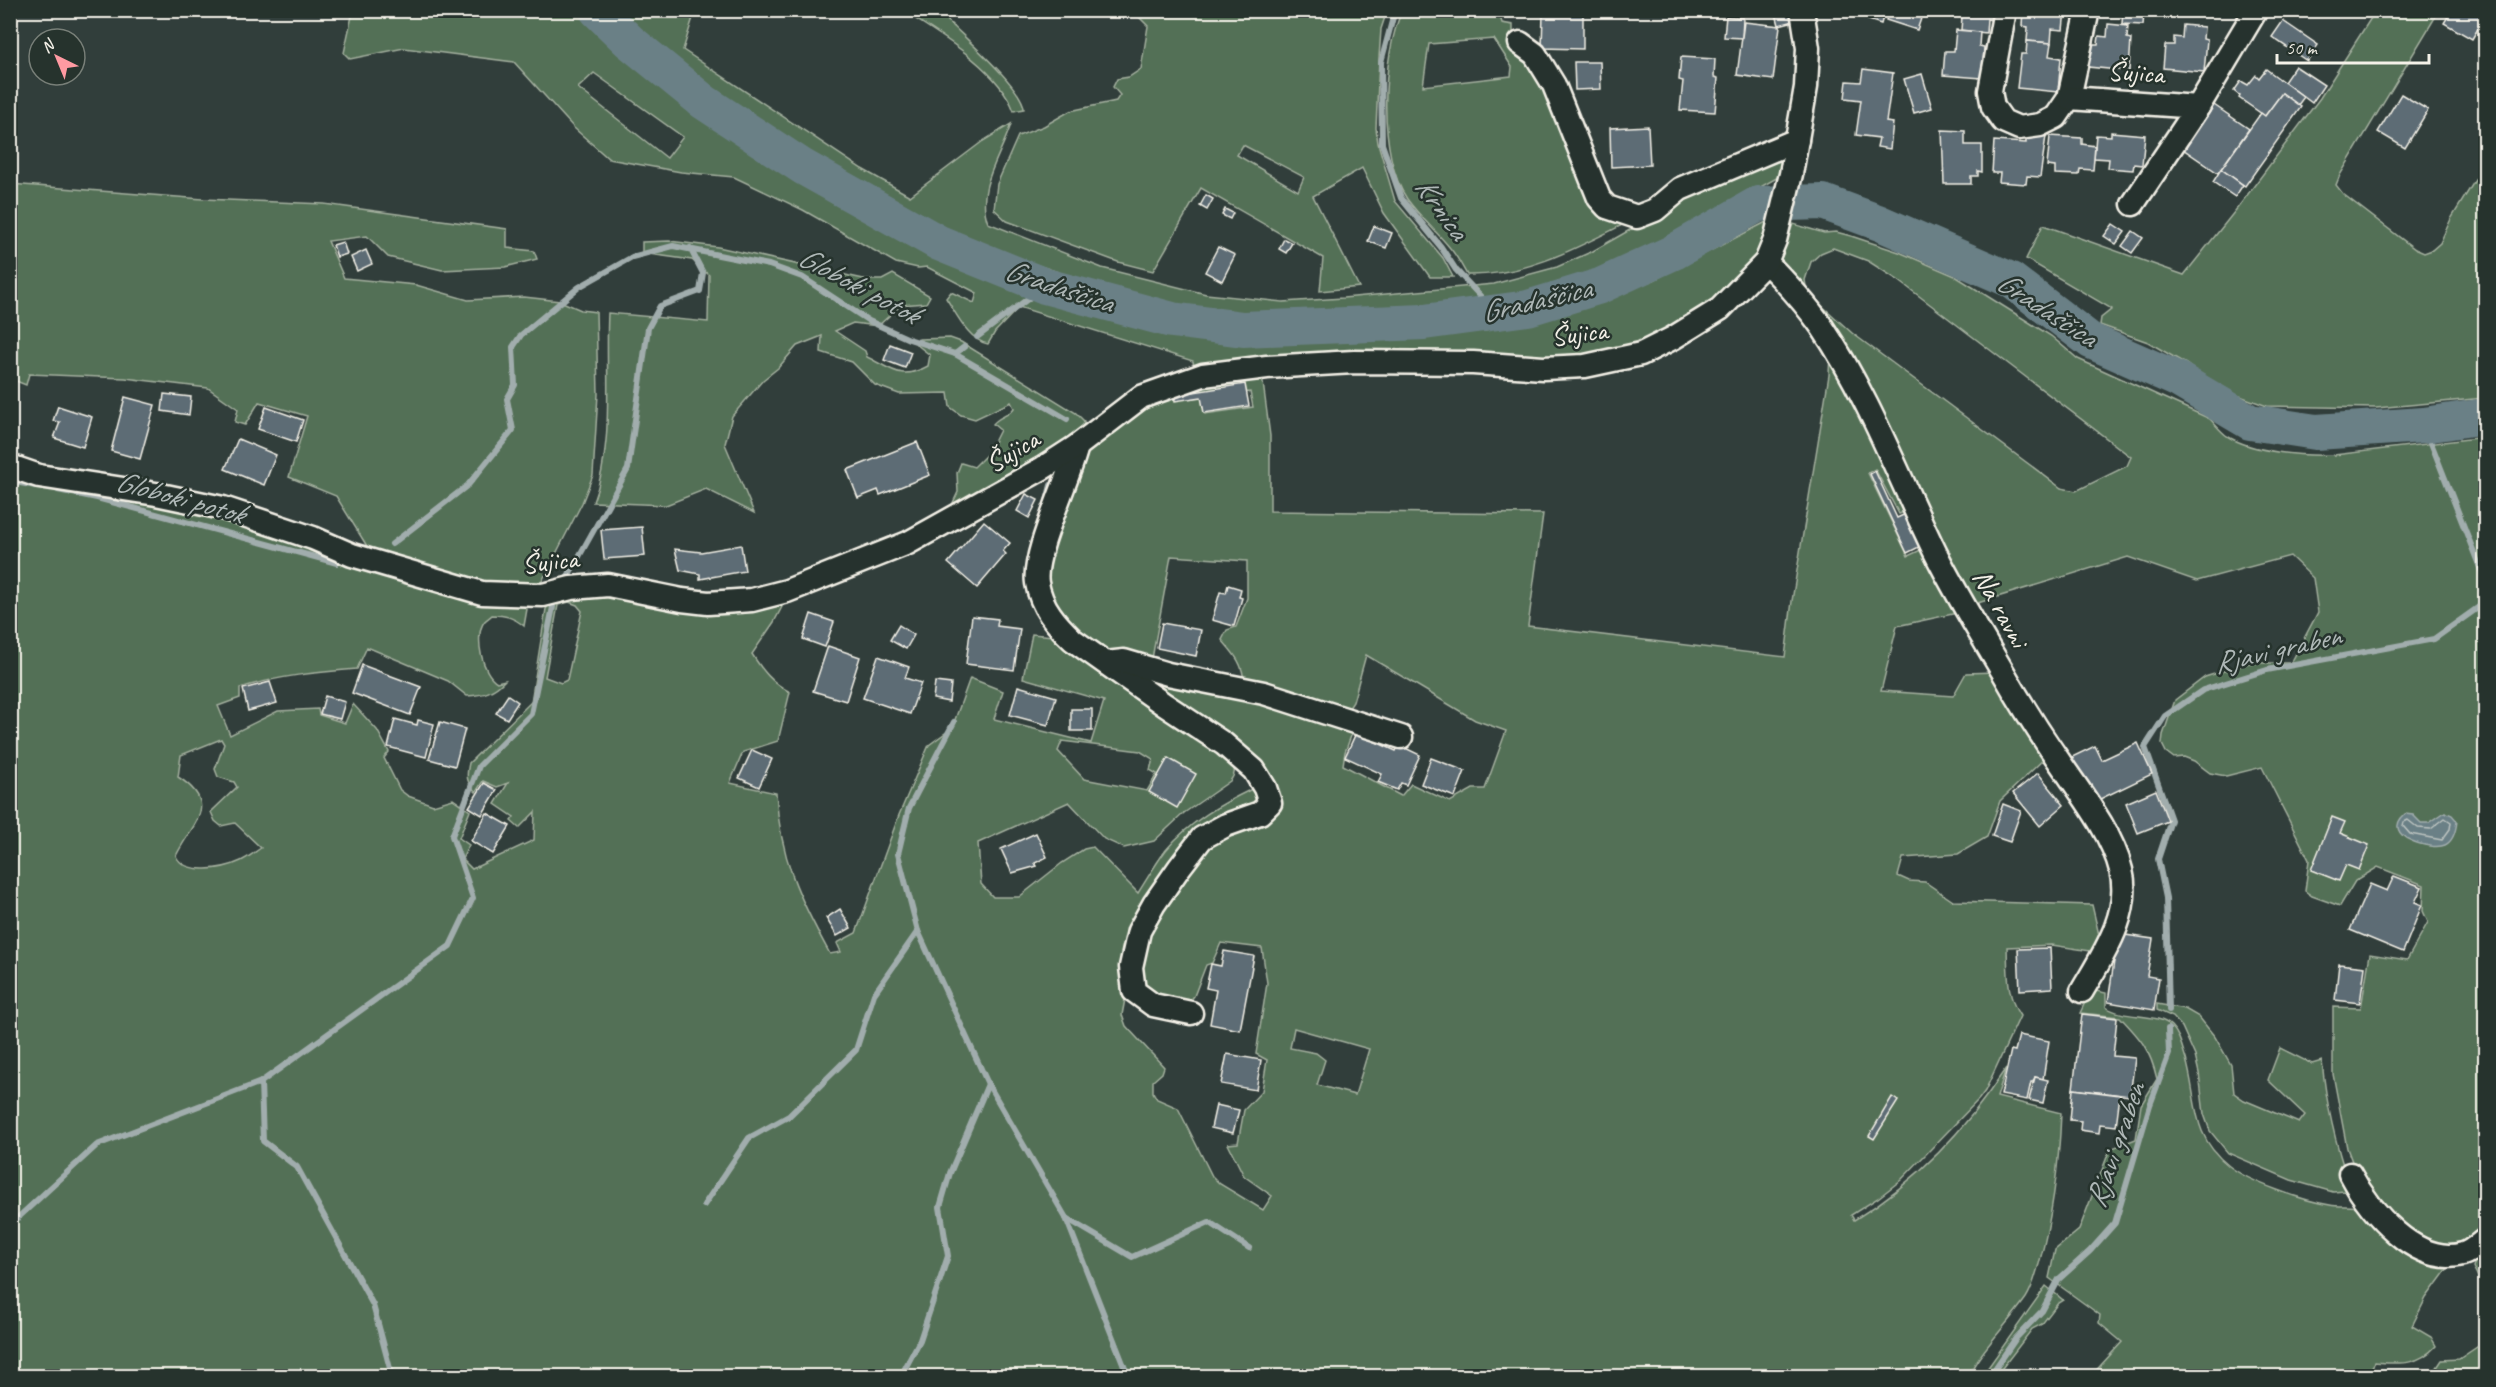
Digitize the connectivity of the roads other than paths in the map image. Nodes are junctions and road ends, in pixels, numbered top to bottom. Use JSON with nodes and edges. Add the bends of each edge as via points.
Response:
{"nodes":[{"id":1,"x":1802,"y":10,"type":"edge"},
{"id":2,"x":2005,"y":10,"type":"edge"},
{"id":3,"x":2088,"y":10,"type":"edge"},
{"id":4,"x":2256,"y":10,"type":"edge"},
{"id":5,"x":1520,"y":43,"type":"dead end"},
{"id":6,"x":2069,"y":98,"type":"junction"},
{"id":7,"x":2198,"y":106,"type":"junction"},
{"id":8,"x":1797,"y":140,"type":"junction"},
{"id":9,"x":2133,"y":204,"type":"dead end"},
{"id":10,"x":1766,"y":262,"type":"junction"},
{"id":11,"x":1077,"y":446,"type":"junction"},
{"id":12,"x":10,"y":466,"type":"edge"},
{"id":13,"x":1106,"y":663,"type":"junction"},
{"id":14,"x":1401,"y":737,"type":"dead end"},
{"id":15,"x":2082,"y":991,"type":"dead end"},
{"id":16,"x":1191,"y":1013,"type":"dead end"},
{"id":17,"x":2350,"y":1174,"type":"dead end"},
{"id":18,"x":2486,"y":1239,"type":"edge"}],
"edges":[{"from":1,"to":8,"type":"street","via":[[1808,48]]},
{"from":2,"to":6,"type":"street","name":"Šujica","via":[[1990,92],[1993,107],[2003,121],[2019,128],[2040,125],[2056,117]]},
{"from":3,"to":6,"type":"street","name":"Šujica"},
{"from":4,"to":7,"type":"street","name":"Šujica"},
{"from":5,"to":8,"type":"street","via":[[1535,54],[1554,86],[1599,198],[1620,213],[1637,217],[1655,210],[1680,189]]},
{"from":6,"to":7,"type":"street","name":"Šujica"},
{"from":7,"to":9,"type":"street","name":"Šujica"},
{"from":8,"to":10,"type":"street","name":"Šujica","via":[[1775,240]]},
{"from":10,"to":11,"type":"street","name":"Šujica","via":[[1720,309],[1641,354],[1585,366],[1543,368],[1399,361],[1266,367],[1203,375],[1141,397]]},
{"from":10,"to":15,"type":"street","name":"Na ravni","via":[[1822,327],[1865,402],[1966,608],[2113,848],[2121,868],[2124,904],[2101,959]]},
{"from":11,"to":12,"type":"street","name":"Šujica","via":[[989,500],[908,543],[787,591],[752,600],[708,603],[608,585],[543,595],[482,593],[352,555],[223,508],[39,476]]},
{"from":11,"to":13,"type":"street","name":"Šujica","via":[[1043,543],[1036,581],[1043,605],[1060,628]]},
{"from":13,"to":14,"type":"street","via":[[1124,661],[1264,693]]},
{"from":13,"to":16,"type":"street","name":"Šujica","via":[[1232,750],[1254,770],[1270,803],[1260,813],[1202,838],[1139,931],[1131,967],[1134,991],[1153,1005]]},
{"from":17,"to":18,"type":"street","via":[[2372,1209],[2418,1247],[2444,1257],[2465,1254]]}]}
